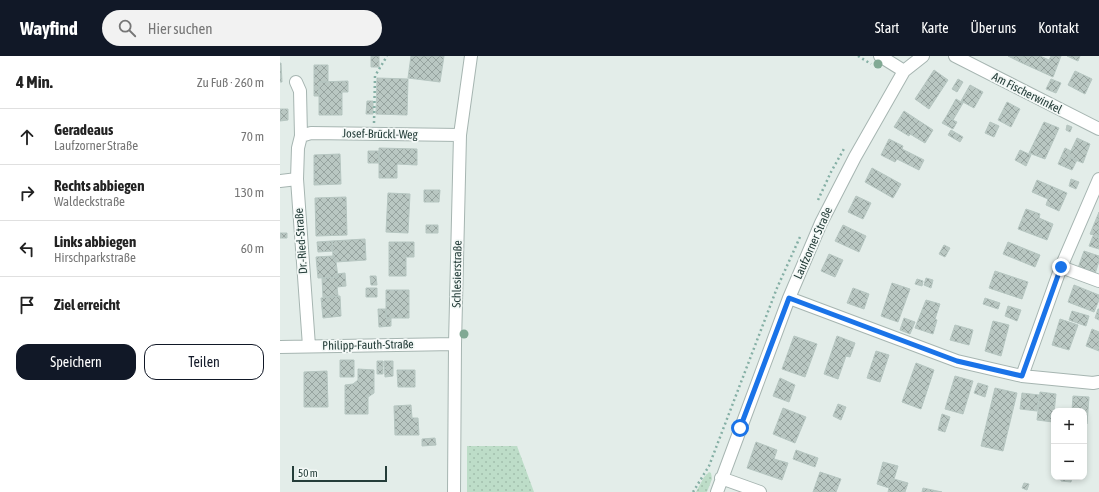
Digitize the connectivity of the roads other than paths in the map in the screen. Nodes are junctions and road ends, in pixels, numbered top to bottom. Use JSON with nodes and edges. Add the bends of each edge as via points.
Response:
{"nodes":[{"id":1,"x":471,"y":56,"type":"edge"},
{"id":2,"x":880,"y":56,"type":"edge"},
{"id":3,"x":923,"y":56,"type":"edge"},
{"id":4,"x":955,"y":56,"type":"edge"},
{"id":5,"x":904,"y":71,"type":"junction"},
{"id":6,"x":296,"y":82,"type":"dead end"},
{"id":7,"x":1099,"y":129,"type":"edge"},
{"id":8,"x":460,"y":135,"type":"junction"},
{"id":9,"x":300,"y":136,"type":"junction"},
{"id":10,"x":297,"y":179,"type":"junction"},
{"id":11,"x":1099,"y":179,"type":"edge"},
{"id":12,"x":280,"y":181,"type":"edge"},
{"id":13,"x":1061,"y":267,"type":"junction"},
{"id":14,"x":1099,"y":280,"type":"edge"},
{"id":15,"x":789,"y":298,"type":"junction"},
{"id":16,"x":455,"y":344,"type":"junction"},
{"id":17,"x":309,"y":346,"type":"junction"},
{"id":18,"x":280,"y":347,"type":"edge"},
{"id":19,"x":1022,"y":376,"type":"junction"},
{"id":20,"x":1099,"y":382,"type":"edge"},
{"id":21,"x":721,"y":478,"type":"junction"},
{"id":22,"x":454,"y":492,"type":"edge"},
{"id":23,"x":717,"y":492,"type":"edge"},
{"id":24,"x":760,"y":492,"type":"edge"}],
"edges":[{"from":1,"to":8,"type":"street","name":"Schlesierstraße"},
{"from":2,"to":5,"type":"street"},
{"from":3,"to":5,"type":"street","name":"Laufzorner Straße"},
{"from":4,"to":7,"type":"street","name":"Am Fischerwinkel"},
{"from":5,"to":15,"type":"street","name":"Laufzorner Straße","via":[[821,223]]},
{"from":6,"to":9,"type":"street","name":"Dr.-Ried-Straße","via":[[300,91]]},
{"from":8,"to":9,"type":"street","name":"Josef-Brückl-Weg","via":[[311,132]]},
{"from":8,"to":16,"type":"street","name":"Schlesierstraße"},
{"from":9,"to":10,"type":"street","name":"Dr.-Ried-Straße"},
{"from":10,"to":12,"type":"street"},
{"from":10,"to":17,"type":"street","name":"Dr.-Ried-Straße"},
{"from":11,"to":13,"type":"street"},
{"from":13,"to":14,"type":"street"},
{"from":13,"to":19,"type":"street"},
{"from":15,"to":19,"type":"street","via":[[957,361]]},
{"from":15,"to":21,"type":"street","name":"Laufzorner Straße"},
{"from":16,"to":17,"type":"street","name":"Philipp-Fauth-Straße"},
{"from":16,"to":22,"type":"street","name":"Schlesierstraße"},
{"from":17,"to":18,"type":"street","name":"Philipp-Fauth-Straße"},
{"from":19,"to":20,"type":"street"},
{"from":21,"to":23,"type":"street","name":"Laufzorner Straße"},
{"from":21,"to":24,"type":"street"}]}
